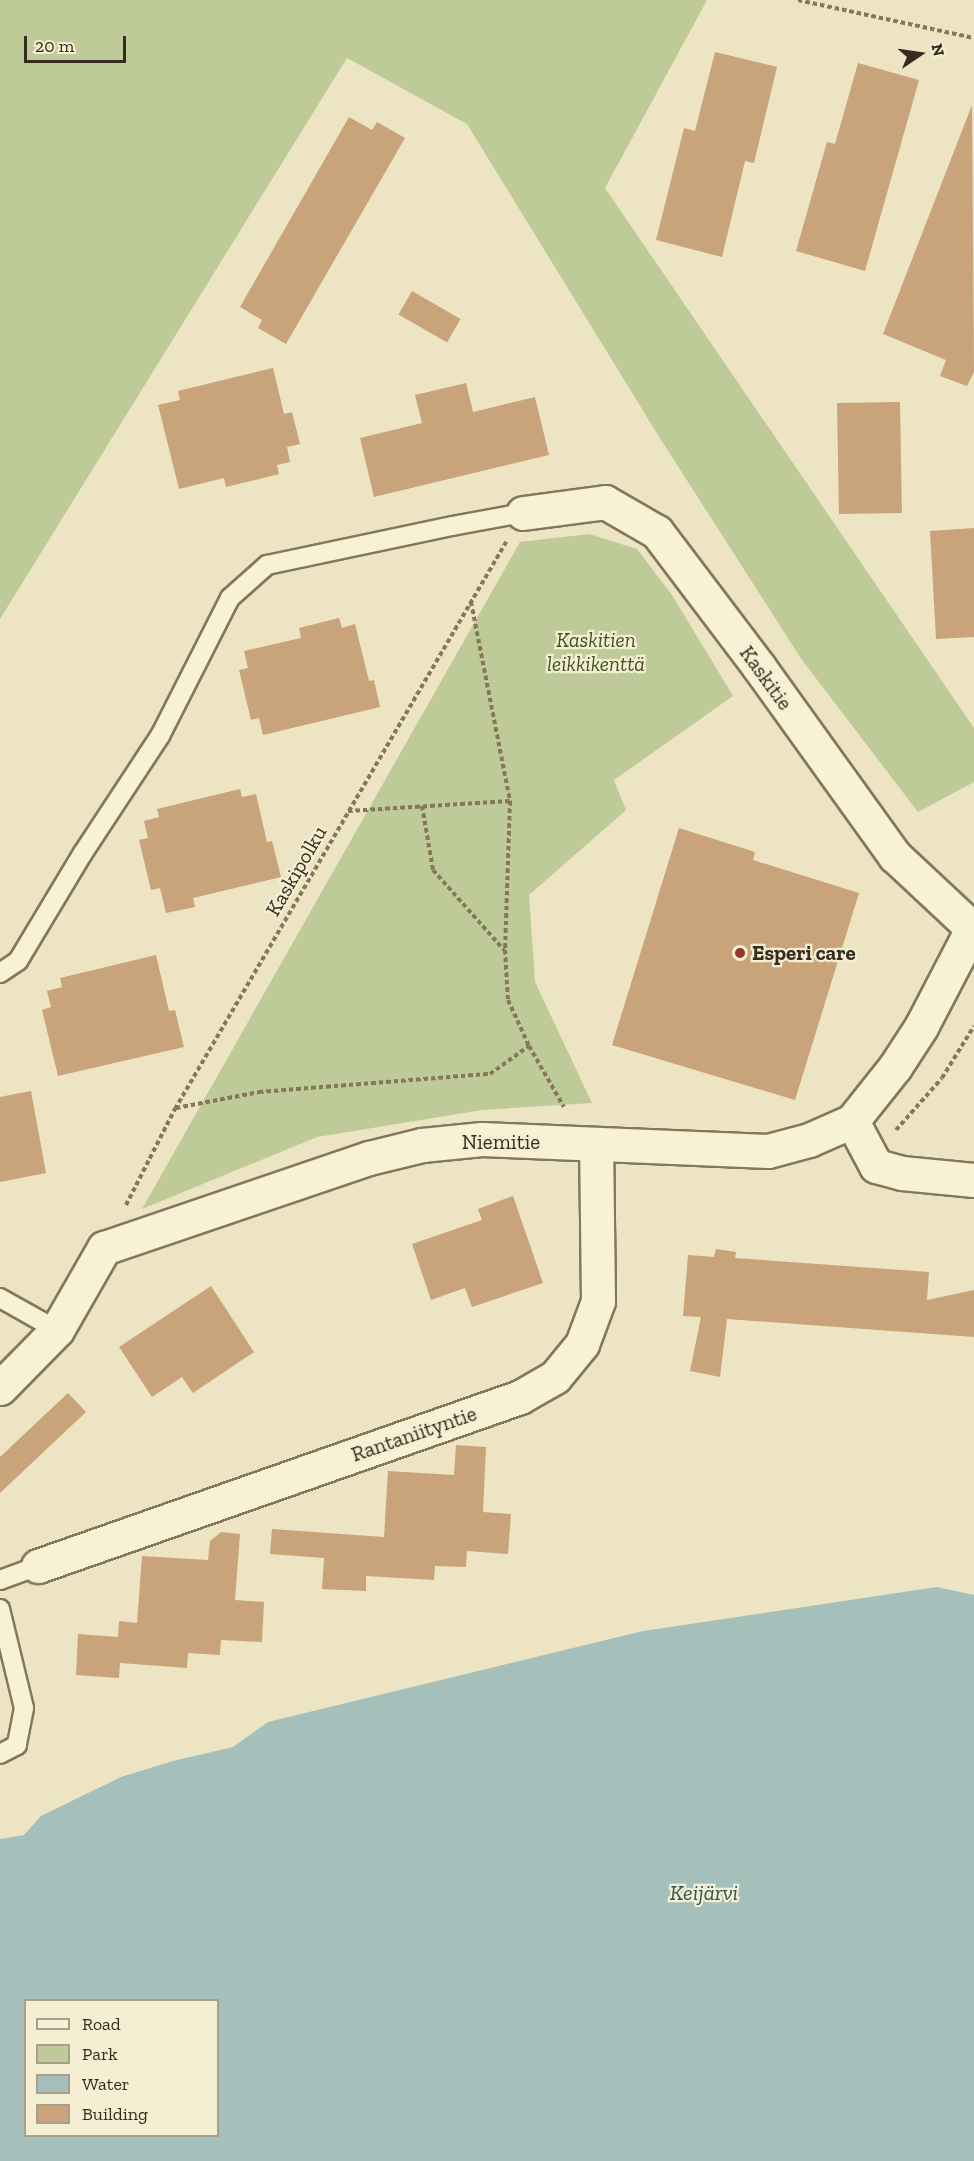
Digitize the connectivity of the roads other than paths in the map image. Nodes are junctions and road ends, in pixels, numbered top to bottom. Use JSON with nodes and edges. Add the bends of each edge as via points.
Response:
{"nodes":[{"id":1,"x":523,"y":513,"type":"joint"},
{"id":2,"x":973,"y":926,"type":"edge"},
{"id":3,"x":0,"y":973,"type":"edge"},
{"id":4,"x":859,"y":1134,"type":"junction"},
{"id":5,"x":585,"y":1143,"type":"junction"},
{"id":6,"x":974,"y":1180,"type":"edge"},
{"id":7,"x":0,"y":1298,"type":"edge"},
{"id":8,"x":57,"y":1330,"type":"junction"},
{"id":9,"x":0,"y":1388,"type":"edge"},
{"id":10,"x":38,"y":1566,"type":"joint"},
{"id":11,"x":0,"y":1580,"type":"edge"},
{"id":12,"x":0,"y":1609,"type":"edge"},
{"id":13,"x":0,"y":1754,"type":"edge"}],
"edges":[{"from":1,"to":2,"type":"street","name":"Kaskitie","via":[[605,502],[657,532],[895,856]]},
{"from":1,"to":3,"type":"lane","via":[[267,565],[230,598],[160,736],[18,961]]},
{"from":2,"to":4,"type":"street","name":"Niemitie"},
{"from":4,"to":5,"type":"street","name":"Niemitie","via":[[809,1140],[768,1151]]},
{"from":4,"to":6,"type":"street","via":[[876,1166],[902,1173]]},
{"from":5,"to":8,"type":"street","name":"Niemitie","via":[[482,1138],[423,1145],[369,1158],[104,1248]]},
{"from":5,"to":10,"type":"street","name":"Rantaniityntie","via":[[598,1301],[582,1344],[555,1377],[520,1397]]},
{"from":7,"to":8,"type":"lane"},
{"from":8,"to":9,"type":"street"},
{"from":10,"to":11,"type":"lane"},
{"from":12,"to":13,"type":"lane","via":[[24,1708],[17,1745]]}]}
